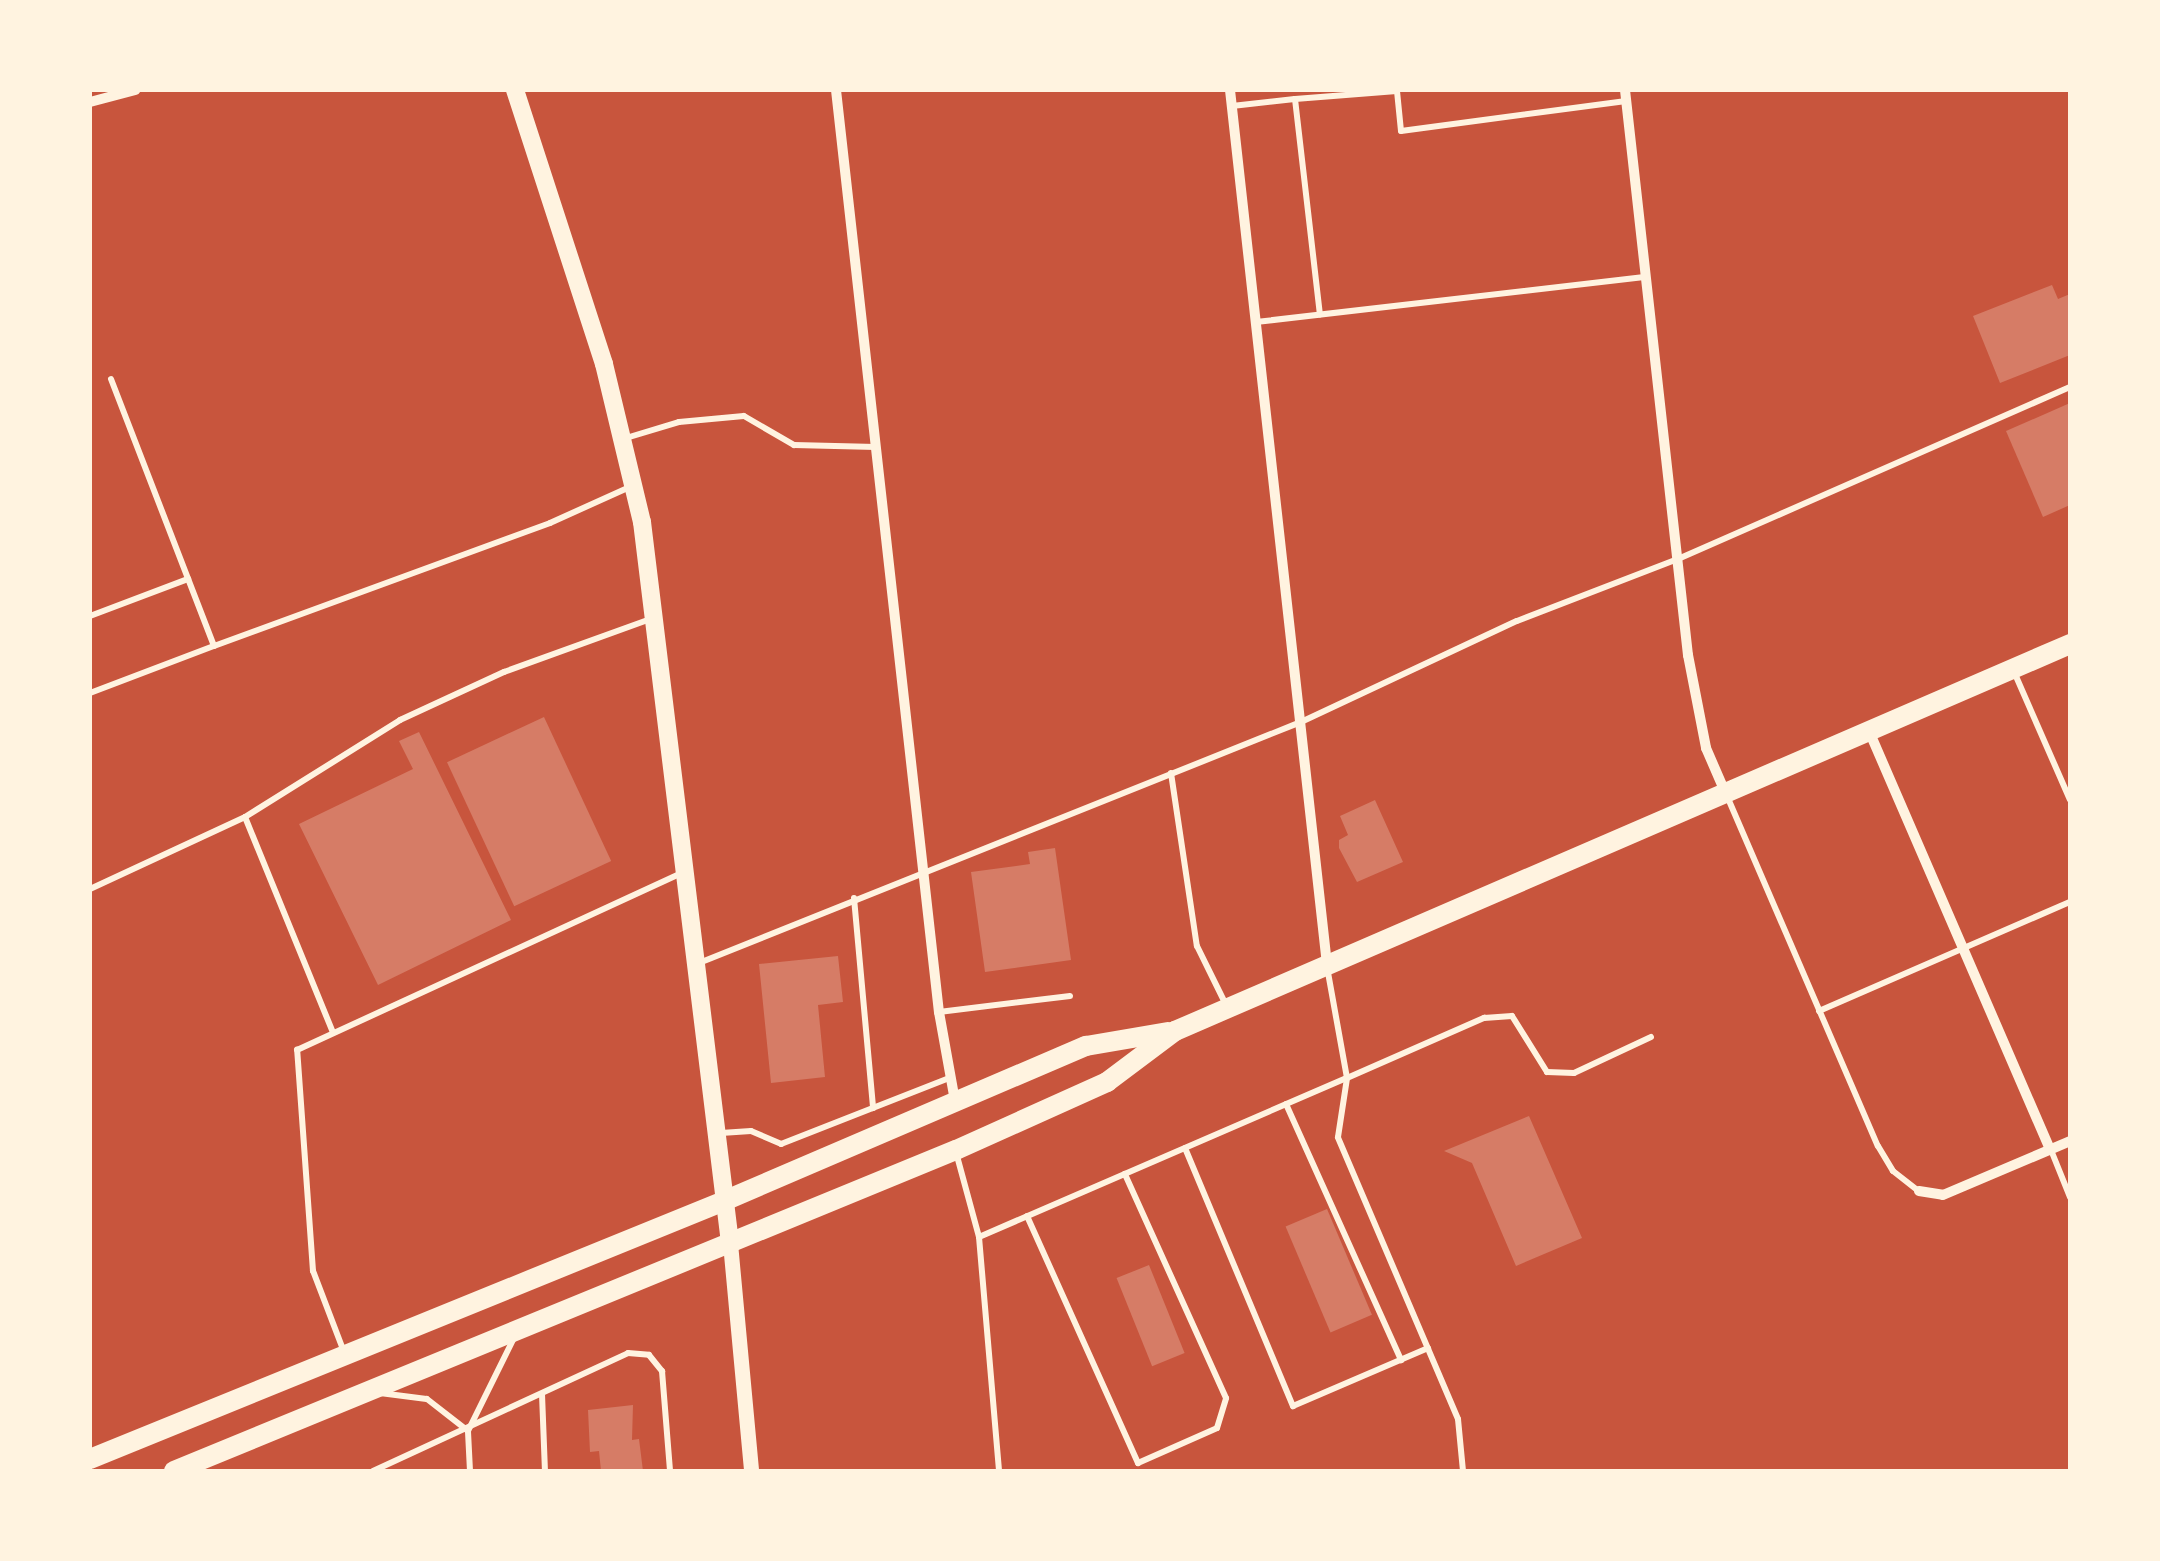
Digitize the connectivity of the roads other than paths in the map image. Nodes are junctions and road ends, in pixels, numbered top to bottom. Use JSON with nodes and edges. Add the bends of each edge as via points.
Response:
{"nodes":[{"id":1,"x":134,"y":90,"type":"edge"},
{"id":2,"x":515,"y":90,"type":"edge"},
{"id":3,"x":836,"y":90,"type":"edge"},
{"id":4,"x":1230,"y":90,"type":"edge"},
{"id":5,"x":1625,"y":95,"type":"edge"},
{"id":6,"x":1295,"y":100,"type":"junction"},
{"id":7,"x":90,"y":102,"type":"edge"},
{"id":8,"x":1232,"y":106,"type":"junction"},
{"id":9,"x":1646,"y":277,"type":"junction"},
{"id":10,"x":1320,"y":314,"type":"junction"},
{"id":11,"x":1256,"y":322,"type":"junction"},
{"id":12,"x":111,"y":379,"type":"dead end"},
{"id":13,"x":2070,"y":386,"type":"edge"},
{"id":14,"x":622,"y":440,"type":"junction"},
{"id":15,"x":877,"y":446,"type":"junction"},
{"id":16,"x":633,"y":485,"type":"junction"},
{"id":17,"x":1678,"y":559,"type":"junction"},
{"id":18,"x":188,"y":579,"type":"junction"},
{"id":19,"x":90,"y":616,"type":"edge"},
{"id":20,"x":654,"y":618,"type":"junction"},
{"id":21,"x":2070,"y":644,"type":"edge"},
{"id":22,"x":214,"y":646,"type":"junction"},
{"id":23,"x":2013,"y":668,"type":"junction"},
{"id":24,"x":90,"y":693,"type":"edge"},
{"id":25,"x":1301,"y":722,"type":"junction"},
{"id":26,"x":1869,"y":730,"type":"junction"},
{"id":27,"x":1172,"y":773,"type":"junction"},
{"id":28,"x":1725,"y":793,"type":"junction"},
{"id":29,"x":2070,"y":800,"type":"edge"},
{"id":30,"x":245,"y":817,"type":"junction"},
{"id":31,"x":923,"y":870,"type":"junction"},
{"id":32,"x":686,"y":872,"type":"junction"},
{"id":33,"x":90,"y":889,"type":"edge"},
{"id":34,"x":854,"y":898,"type":"junction"},
{"id":35,"x":2070,"y":902,"type":"edge"},
{"id":36,"x":1963,"y":946,"type":"junction"},
{"id":37,"x":698,"y":963,"type":"junction"},
{"id":38,"x":1327,"y":966,"type":"junction"},
{"id":39,"x":1070,"y":996,"type":"dead end"},
{"id":40,"x":1228,"y":1008,"type":"junction"},
{"id":41,"x":939,"y":1012,"type":"junction"},
{"id":42,"x":1819,"y":1012,"type":"junction"},
{"id":43,"x":1175,"y":1031,"type":"junction"},
{"id":44,"x":334,"y":1033,"type":"junction"},
{"id":45,"x":1651,"y":1037,"type":"dead end"},
{"id":46,"x":949,"y":1078,"type":"junction"},
{"id":47,"x":1347,"y":1078,"type":"junction"},
{"id":48,"x":955,"y":1101,"type":"junction"},
{"id":49,"x":1286,"y":1104,"type":"junction"},
{"id":50,"x":873,"y":1108,"type":"junction"},
{"id":51,"x":717,"y":1134,"type":"junction"},
{"id":52,"x":2070,"y":1141,"type":"edge"},
{"id":53,"x":1185,"y":1148,"type":"junction"},
{"id":54,"x":2050,"y":1149,"type":"junction"},
{"id":55,"x":956,"y":1150,"type":"junction"},
{"id":56,"x":1124,"y":1174,"type":"junction"},
{"id":57,"x":1919,"y":1192,"type":"joint"},
{"id":58,"x":2070,"y":1197,"type":"edge"},
{"id":59,"x":724,"y":1201,"type":"junction"},
{"id":60,"x":1028,"y":1216,"type":"junction"},
{"id":61,"x":979,"y":1236,"type":"junction"},
{"id":62,"x":730,"y":1243,"type":"junction"},
{"id":63,"x":516,"y":1334,"type":"junction"},
{"id":64,"x":1428,"y":1348,"type":"junction"},
{"id":65,"x":345,"y":1353,"type":"junction"},
{"id":66,"x":1401,"y":1360,"type":"junction"},
{"id":67,"x":371,"y":1392,"type":"junction"},
{"id":68,"x":542,"y":1394,"type":"junction"},
{"id":69,"x":468,"y":1431,"type":"junction"},
{"id":70,"x":90,"y":1459,"type":"edge"},
{"id":71,"x":394,"y":1467,"type":"edge"},
{"id":72,"x":174,"y":1471,"type":"edge"},
{"id":73,"x":373,"y":1471,"type":"edge"},
{"id":74,"x":470,"y":1471,"type":"edge"},
{"id":75,"x":545,"y":1471,"type":"edge"},
{"id":76,"x":670,"y":1471,"type":"edge"},
{"id":77,"x":751,"y":1471,"type":"edge"},
{"id":78,"x":1000,"y":1471,"type":"edge"},
{"id":79,"x":1462,"y":1471,"type":"edge"}],
"edges":[{"from":1,"to":7,"type":"street"},
{"from":2,"to":14,"type":"main road","via":[[604,364]]},
{"from":3,"to":15,"type":"street"},
{"from":4,"to":8,"type":"street"},
{"from":5,"to":6,"type":"lane","via":[[1401,130],[1397,91]]},
{"from":5,"to":9,"type":"street"},
{"from":6,"to":8,"type":"lane"},
{"from":6,"to":10,"type":"lane"},
{"from":8,"to":11,"type":"street"},
{"from":9,"to":10,"type":"lane"},
{"from":9,"to":17,"type":"street"},
{"from":10,"to":11,"type":"lane"},
{"from":11,"to":25,"type":"street"},
{"from":12,"to":18,"type":"lane"},
{"from":13,"to":17,"type":"lane"},
{"from":14,"to":15,"type":"lane","via":[[679,422],[744,416],[794,445]]},
{"from":14,"to":16,"type":"main road"},
{"from":15,"to":31,"type":"street"},
{"from":16,"to":20,"type":"main road"},
{"from":16,"to":22,"type":"lane","via":[[550,523]]},
{"from":17,"to":25,"type":"lane","via":[[1517,622]]},
{"from":17,"to":28,"type":"street","via":[[1706,748]]},
{"from":18,"to":19,"type":"lane"},
{"from":18,"to":22,"type":"lane"},
{"from":20,"to":30,"type":"lane","via":[[504,672],[400,720]]},
{"from":20,"to":32,"type":"main road"},
{"from":21,"to":23,"type":"main road"},
{"from":22,"to":24,"type":"lane"},
{"from":23,"to":26,"type":"main road"},
{"from":23,"to":29,"type":"lane"},
{"from":25,"to":27,"type":"lane"},
{"from":25,"to":38,"type":"street"},
{"from":26,"to":28,"type":"main road"},
{"from":26,"to":36,"type":"street"},
{"from":27,"to":31,"type":"lane"},
{"from":27,"to":40,"type":"lane","via":[[1197,946]]},
{"from":28,"to":38,"type":"main road"},
{"from":28,"to":42,"type":"lane"},
{"from":30,"to":33,"type":"lane"},
{"from":30,"to":44,"type":"lane"},
{"from":31,"to":34,"type":"lane"},
{"from":31,"to":41,"type":"street"},
{"from":32,"to":37,"type":"main road"},
{"from":32,"to":44,"type":"lane"},
{"from":34,"to":37,"type":"lane"},
{"from":34,"to":50,"type":"lane"},
{"from":35,"to":36,"type":"lane"},
{"from":36,"to":42,"type":"lane"},
{"from":36,"to":54,"type":"street"},
{"from":37,"to":51,"type":"main road"},
{"from":38,"to":40,"type":"main road"},
{"from":38,"to":47,"type":"lane"},
{"from":39,"to":41,"type":"lane"},
{"from":40,"to":43,"type":"main road"},
{"from":41,"to":46,"type":"street"},
{"from":42,"to":57,"type":"lane","via":[[1878,1146],[1893,1171]]},
{"from":43,"to":48,"type":"main road","via":[[1086,1046]]},
{"from":43,"to":55,"type":"main road","via":[[1107,1082]]},
{"from":44,"to":65,"type":"lane","via":[[296,1050],[313,1271]]},
{"from":45,"to":47,"type":"lane","via":[[1574,1073],[1547,1072],[1512,1016],[1484,1018]]},
{"from":46,"to":48,"type":"street"},
{"from":46,"to":50,"type":"lane"},
{"from":47,"to":49,"type":"lane"},
{"from":47,"to":64,"type":"lane","via":[[1338,1137]]},
{"from":48,"to":59,"type":"main road"},
{"from":49,"to":53,"type":"lane"},
{"from":49,"to":66,"type":"lane"},
{"from":50,"to":51,"type":"lane","via":[[781,1144],[751,1131]]},
{"from":51,"to":59,"type":"main road"},
{"from":52,"to":54,"type":"street"},
{"from":53,"to":56,"type":"lane"},
{"from":53,"to":66,"type":"lane","via":[[1293,1406]]},
{"from":54,"to":57,"type":"street","via":[[1942,1195]]},
{"from":54,"to":58,"type":"lane"},
{"from":55,"to":61,"type":"lane"},
{"from":55,"to":62,"type":"main road"},
{"from":56,"to":60,"type":"lane"},
{"from":56,"to":60,"type":"lane","via":[[1226,1398],[1218,1428],[1138,1463]]},
{"from":59,"to":62,"type":"main road"},
{"from":59,"to":65,"type":"main road"},
{"from":60,"to":61,"type":"lane"},
{"from":61,"to":78,"type":"lane"},
{"from":62,"to":63,"type":"main road"},
{"from":62,"to":77,"type":"street"},
{"from":63,"to":67,"type":"main road"},
{"from":63,"to":69,"type":"lane"},
{"from":64,"to":66,"type":"lane"},
{"from":64,"to":79,"type":"lane","via":[[1458,1419]]},
{"from":65,"to":70,"type":"main road"},
{"from":67,"to":69,"type":"lane","via":[[428,1400]]},
{"from":67,"to":72,"type":"main road"},
{"from":68,"to":69,"type":"lane"},
{"from":68,"to":75,"type":"lane"},
{"from":68,"to":76,"type":"lane","via":[[628,1353],[649,1355],[662,1371]]},
{"from":69,"to":71,"type":"lane"},
{"from":69,"to":74,"type":"lane"},
{"from":71,"to":73,"type":"lane"}]}
